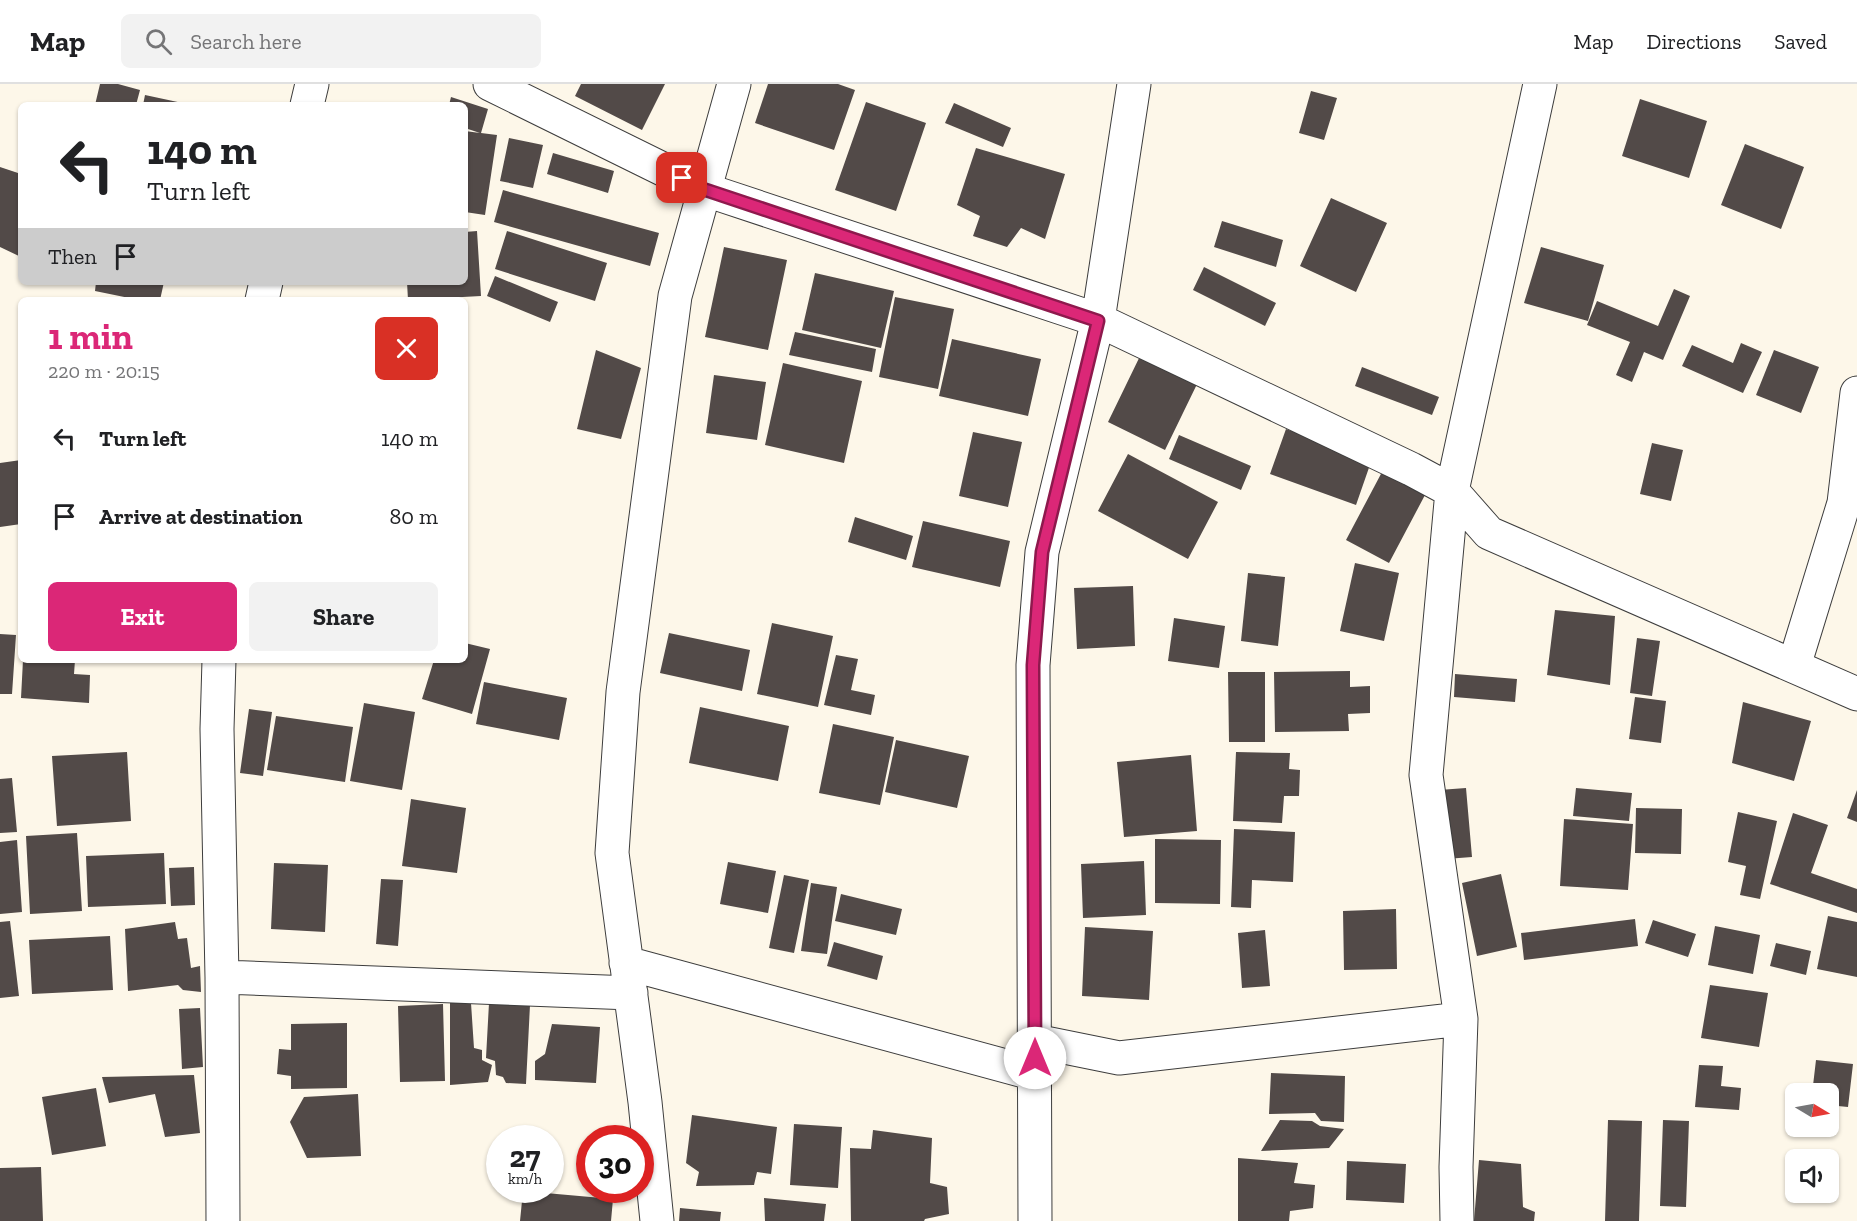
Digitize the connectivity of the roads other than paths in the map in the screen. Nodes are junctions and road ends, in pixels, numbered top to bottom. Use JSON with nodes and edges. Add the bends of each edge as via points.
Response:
{"nodes":[{"id":1,"x":312,"y":84,"type":"edge"},
{"id":2,"x":490,"y":84,"type":"edge"},
{"id":3,"x":734,"y":84,"type":"edge"},
{"id":4,"x":1134,"y":84,"type":"edge"},
{"id":5,"x":1540,"y":84,"type":"edge"},
{"id":6,"x":308,"y":102,"type":"edge"},
{"id":7,"x":703,"y":189,"type":"junction"},
{"id":8,"x":1098,"y":321,"type":"junction"},
{"id":9,"x":1857,"y":393,"type":"edge"},
{"id":10,"x":1452,"y":491,"type":"junction"},
{"id":11,"x":219,"y":663,"type":"edge"},
{"id":12,"x":1794,"y":666,"type":"junction"},
{"id":13,"x":1857,"y":694,"type":"edge"},
{"id":14,"x":222,"y":977,"type":"junction"},
{"id":15,"x":628,"y":978,"type":"junction"},
{"id":16,"x":1461,"y":1019,"type":"junction"},
{"id":17,"x":1035,"y":1041,"type":"junction"},
{"id":18,"x":1035,"y":1074,"type":"junction"},
{"id":19,"x":223,"y":1221,"type":"edge"},
{"id":20,"x":657,"y":1221,"type":"edge"},
{"id":21,"x":1035,"y":1221,"type":"edge"},
{"id":22,"x":1457,"y":1221,"type":"edge"}],
"edges":[{"from":1,"to":6,"type":"street"},
{"from":2,"to":7,"type":"street"},
{"from":3,"to":7,"type":"street"},
{"from":4,"to":8,"type":"street"},
{"from":5,"to":10,"type":"street"},
{"from":7,"to":8,"type":"street"},
{"from":7,"to":15,"type":"street","via":[[675,296],[622,692],[612,853]]},
{"from":8,"to":10,"type":"street"},
{"from":8,"to":17,"type":"street","via":[[1042,552],[1033,665]]},
{"from":9,"to":12,"type":"street","via":[[1844,503]]},
{"from":10,"to":12,"type":"street","via":[[1489,533]]},
{"from":10,"to":16,"type":"street","via":[[1426,775]]},
{"from":11,"to":14,"type":"street"},
{"from":12,"to":13,"type":"street"},
{"from":14,"to":15,"type":"street"},
{"from":14,"to":19,"type":"street"},
{"from":15,"to":18,"type":"street"},
{"from":15,"to":20,"type":"street"},
{"from":16,"to":17,"type":"street","via":[[1119,1058]]},
{"from":16,"to":22,"type":"street"},
{"from":17,"to":18,"type":"street"},
{"from":18,"to":21,"type":"street"}]}
